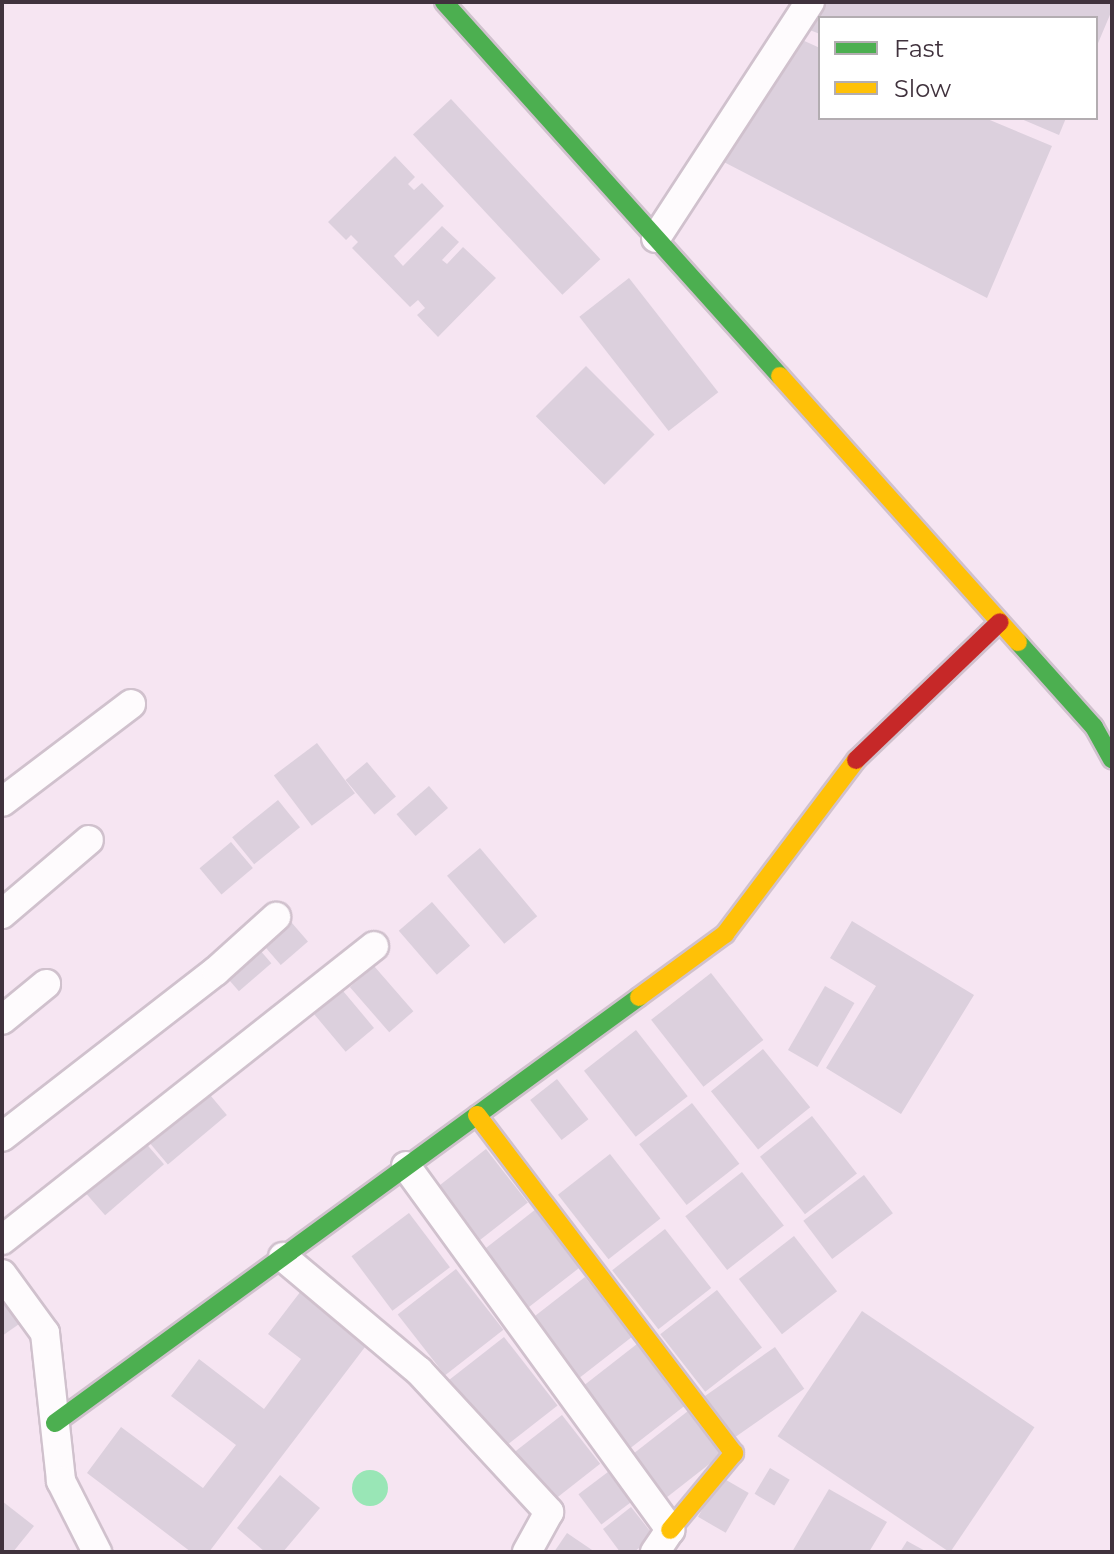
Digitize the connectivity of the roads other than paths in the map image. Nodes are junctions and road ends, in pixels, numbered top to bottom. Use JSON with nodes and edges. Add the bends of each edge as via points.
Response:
{"nodes":[{"id":1,"x":444,"y":2,"type":"edge"},
{"id":2,"x":810,"y":2,"type":"edge"},
{"id":3,"x":656,"y":238,"type":"junction"},
{"id":4,"x":1000,"y":622,"type":"junction"},
{"id":5,"x":131,"y":704,"type":"dead end"},
{"id":6,"x":1112,"y":759,"type":"edge"},
{"id":7,"x":2,"y":802,"type":"edge"},
{"id":8,"x":89,"y":840,"type":"dead end"},
{"id":9,"x":2,"y":914,"type":"edge"},
{"id":10,"x":276,"y":917,"type":"dead end"},
{"id":11,"x":374,"y":946,"type":"dead end"},
{"id":12,"x":46,"y":984,"type":"dead end"},
{"id":13,"x":2,"y":1020,"type":"edge"},
{"id":14,"x":477,"y":1115,"type":"junction"},
{"id":15,"x":2,"y":1137,"type":"edge"},
{"id":16,"x":406,"y":1166,"type":"junction"},
{"id":17,"x":2,"y":1240,"type":"edge"},
{"id":18,"x":283,"y":1257,"type":"junction"},
{"id":19,"x":2,"y":1274,"type":"edge"},
{"id":20,"x":55,"y":1423,"type":"junction"},
{"id":21,"x":662,"y":1541,"type":"edge"},
{"id":22,"x":97,"y":1552,"type":"edge"},
{"id":23,"x":527,"y":1552,"type":"edge"}],
"edges":[{"from":1,"to":3,"type":"street"},
{"from":2,"to":3,"type":"street"},
{"from":3,"to":4,"type":"street"},
{"from":4,"to":6,"type":"street","via":[[1094,727]]},
{"from":4,"to":14,"type":"street","via":[[865,748],[725,934]]},
{"from":5,"to":7,"type":"street"},
{"from":8,"to":9,"type":"street"},
{"from":10,"to":15,"type":"street","via":[[216,971]]},
{"from":11,"to":17,"type":"street"},
{"from":12,"to":13,"type":"street"},
{"from":14,"to":16,"type":"street"},
{"from":14,"to":21,"type":"street","via":[[734,1453]]},
{"from":16,"to":18,"type":"street"},
{"from":16,"to":21,"type":"street"},
{"from":18,"to":20,"type":"street"},
{"from":18,"to":23,"type":"street","via":[[419,1371],[549,1512]]},
{"from":19,"to":20,"type":"street","via":[[45,1333]]},
{"from":20,"to":22,"type":"street","via":[[61,1481]]}]}
